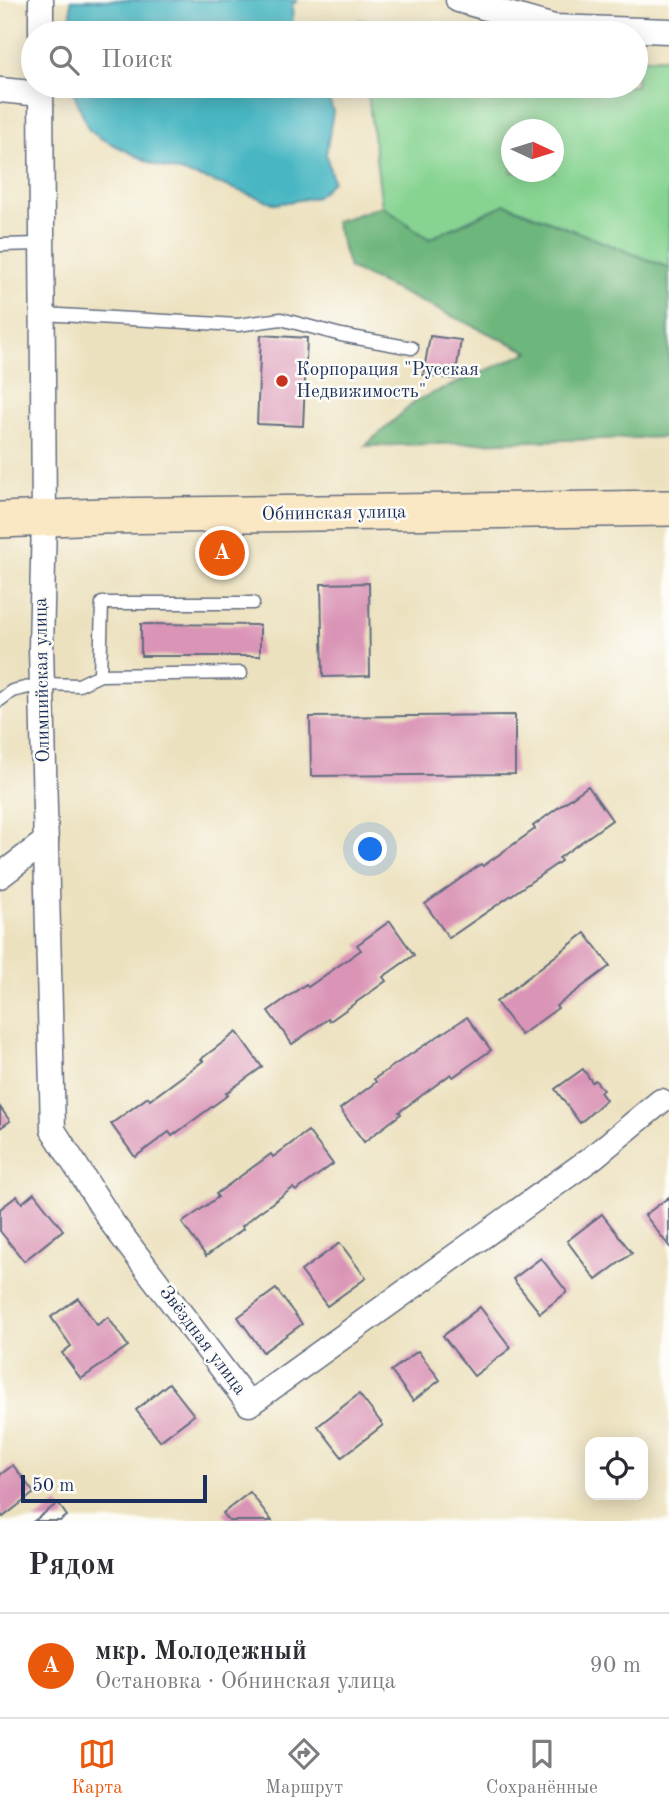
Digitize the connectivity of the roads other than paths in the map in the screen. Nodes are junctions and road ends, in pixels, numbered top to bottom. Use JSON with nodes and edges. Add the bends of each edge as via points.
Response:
{"nodes":[{"id":1,"x":41,"y":0,"type":"edge"},
{"id":2,"x":458,"y":0,"type":"edge"},
{"id":3,"x":41,"y":21,"type":"edge"},
{"id":4,"x":533,"y":21,"type":"edge"},
{"id":5,"x":648,"y":31,"type":"edge"},
{"id":6,"x":669,"y":32,"type":"edge"},
{"id":7,"x":0,"y":90,"type":"edge"},
{"id":8,"x":21,"y":90,"type":"edge"},
{"id":9,"x":41,"y":98,"type":"edge"},
{"id":10,"x":41,"y":244,"type":"junction"},
{"id":11,"x":0,"y":245,"type":"edge"},
{"id":12,"x":42,"y":314,"type":"junction"},
{"id":13,"x":412,"y":348,"type":"dead end"},
{"id":14,"x":669,"y":508,"type":"edge"},
{"id":15,"x":44,"y":519,"type":"junction"},
{"id":16,"x":0,"y":520,"type":"edge"},
{"id":17,"x":253,"y":603,"type":"dead end"},
{"id":18,"x":242,"y":673,"type":"dead end"},
{"id":19,"x":100,"y":675,"type":"junction"},
{"id":20,"x":42,"y":684,"type":"junction"},
{"id":21,"x":0,"y":700,"type":"edge"},
{"id":22,"x":46,"y":841,"type":"junction"},
{"id":23,"x":0,"y":876,"type":"edge"},
{"id":24,"x":661,"y":1101,"type":"dead end"}],
"edges":[{"from":1,"to":3,"type":"street"},
{"from":2,"to":4,"type":"street"},
{"from":5,"to":6,"type":"street"},
{"from":7,"to":8,"type":"street"},
{"from":9,"to":10,"type":"street","name":"Олимпийская улица"},
{"from":10,"to":11,"type":"lane"},
{"from":10,"to":12,"type":"street","name":"Олимпийская улица"},
{"from":12,"to":13,"type":"lane","via":[[238,325],[281,319]]},
{"from":12,"to":15,"type":"street","name":"Олимпийская улица"},
{"from":14,"to":15,"type":"street","name":"Обнинская улица"},
{"from":15,"to":16,"type":"street","name":"Обнинская улица"},
{"from":15,"to":20,"type":"street","name":"Олимпийская улица"},
{"from":17,"to":19,"type":"lane","via":[[102,603]]},
{"from":18,"to":19,"type":"lane"},
{"from":19,"to":20,"type":"lane","via":[[79,685]]},
{"from":20,"to":21,"type":"lane","via":[[12,691]]},
{"from":20,"to":22,"type":"street","name":"Олимпийская улица"},
{"from":22,"to":23,"type":"street"},
{"from":22,"to":24,"type":"street","name":"Звёздная улица","via":[[53,1130],[113,1224],[249,1404],[592,1158]]}]}
